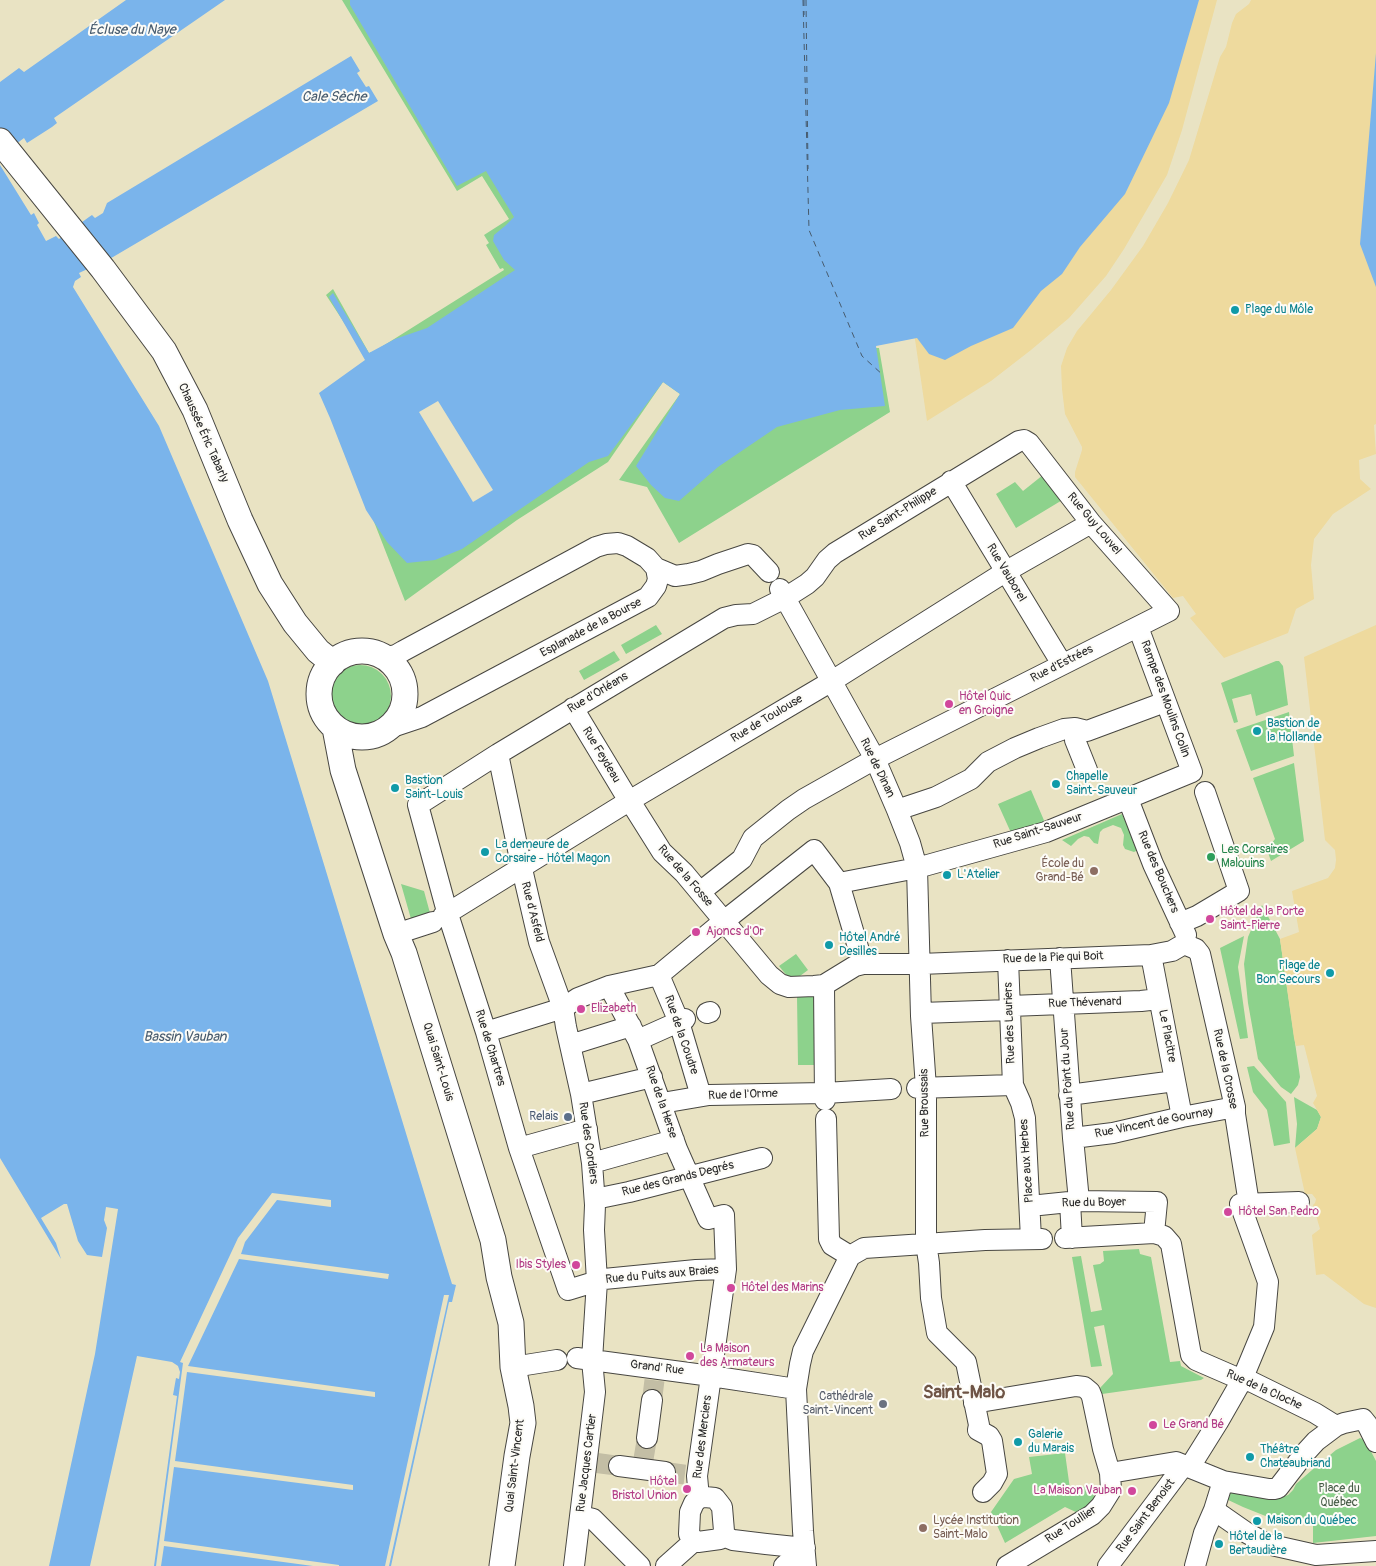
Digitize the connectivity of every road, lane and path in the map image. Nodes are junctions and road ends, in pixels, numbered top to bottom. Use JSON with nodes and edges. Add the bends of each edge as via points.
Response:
{"nodes":[{"id":1,"x":0,"y":141,"type":"edge"},
{"id":2,"x":1019,"y":441,"type":"joint"},
{"id":3,"x":951,"y":481,"type":"junction"},
{"id":4,"x":1091,"y":522,"type":"junction"},
{"id":5,"x":656,"y":568,"type":"junction"},
{"id":6,"x":769,"y":572,"type":"dead end"},
{"id":7,"x":1005,"y":572,"type":"junction"},
{"id":8,"x":782,"y":593,"type":"junction"},
{"id":9,"x":1169,"y":611,"type":"joint"},
{"id":10,"x":1138,"y":626,"type":"junction"},
{"id":11,"x":385,"y":657,"type":"junction"},
{"id":12,"x":333,"y":663,"type":"junction"},
{"id":13,"x":1062,"y":664,"type":"junction"},
{"id":14,"x":832,"y":681,"type":"junction"},
{"id":15,"x":1165,"y":702,"type":"junction"},
{"id":16,"x":573,"y":708,"type":"junction"},
{"id":17,"x":335,"y":728,"type":"junction"},
{"id":18,"x":389,"y":728,"type":"junction"},
{"id":19,"x":1075,"y":728,"type":"junction"},
{"id":20,"x":364,"y":737,"type":"junction"},
{"id":21,"x":498,"y":754,"type":"junction"},
{"id":22,"x":874,"y":759,"type":"junction"},
{"id":23,"x":342,"y":761,"type":"junction"},
{"id":24,"x":1087,"y":770,"type":"dead end"},
{"id":25,"x":1192,"y":772,"type":"joint"},
{"id":26,"x":1205,"y":792,"type":"dead end"},
{"id":27,"x":1128,"y":798,"type":"junction"},
{"id":28,"x":629,"y":801,"type":"junction"},
{"id":29,"x":418,"y":804,"type":"joint"},
{"id":30,"x":897,"y":810,"type":"junction"},
{"id":31,"x":917,"y":868,"type":"junction"},
{"id":32,"x":522,"y":869,"type":"junction"},
{"id":33,"x":839,"y":883,"type":"junction"},
{"id":34,"x":700,"y":892,"type":"junction"},
{"id":35,"x":441,"y":917,"type":"junction"},
{"id":36,"x":724,"y":921,"type":"junction"},
{"id":37,"x":1180,"y":923,"type":"junction"},
{"id":38,"x":396,"y":934,"type":"junction"},
{"id":39,"x":1184,"y":944,"type":"junction"},
{"id":40,"x":1151,"y":955,"type":"junction"},
{"id":41,"x":1060,"y":958,"type":"junction"},
{"id":42,"x":1008,"y":960,"type":"junction"},
{"id":43,"x":863,"y":964,"type":"junction"},
{"id":44,"x":920,"y":964,"type":"junction"},
{"id":45,"x":659,"y":975,"type":"junction"},
{"id":46,"x":824,"y":984,"type":"junction"},
{"id":47,"x":609,"y":986,"type":"junction"},
{"id":48,"x":1158,"y":991,"type":"junction"},
{"id":49,"x":1062,"y":1003,"type":"junction"},
{"id":50,"x":563,"y":1008,"type":"junction"},
{"id":51,"x":1010,"y":1008,"type":"junction"},
{"id":52,"x":921,"y":1014,"type":"junction"},
{"id":53,"x":682,"y":1021,"type":"junction"},
{"id":54,"x":486,"y":1032,"type":"junction"},
{"id":55,"x":635,"y":1033,"type":"junction"},
{"id":56,"x":570,"y":1045,"type":"junction"},
{"id":57,"x":652,"y":1077,"type":"junction"},
{"id":58,"x":1175,"y":1081,"type":"junction"},
{"id":59,"x":1013,"y":1085,"type":"junction"},
{"id":60,"x":922,"y":1088,"type":"junction"},
{"id":61,"x":891,"y":1089,"type":"dead end"},
{"id":62,"x":581,"y":1094,"type":"junction"},
{"id":63,"x":1069,"y":1095,"type":"junction"},
{"id":64,"x":702,"y":1096,"type":"junction"},
{"id":65,"x":662,"y":1104,"type":"junction"},
{"id":66,"x":825,"y":1104,"type":"junction"},
{"id":67,"x":1235,"y":1107,"type":"junction"},
{"id":68,"x":1182,"y":1117,"type":"junction"},
{"id":69,"x":587,"y":1128,"type":"junction"},
{"id":70,"x":1073,"y":1138,"type":"junction"},
{"id":71,"x":674,"y":1140,"type":"junction"},
{"id":72,"x":520,"y":1148,"type":"junction"},
{"id":73,"x":762,"y":1158,"type":"dead end"},
{"id":74,"x":592,"y":1163,"type":"junction"},
{"id":75,"x":689,"y":1177,"type":"junction"},
{"id":76,"x":595,"y":1199,"type":"junction"},
{"id":77,"x":1074,"y":1201,"type":"junction"},
{"id":78,"x":1299,"y":1202,"type":"dead end"},
{"id":79,"x":1244,"y":1204,"type":"junction"},
{"id":80,"x":1030,"y":1206,"type":"junction"},
{"id":81,"x":716,"y":1217,"type":"joint"},
{"id":82,"x":1154,"y":1233,"type":"junction"},
{"id":83,"x":926,"y":1243,"type":"junction"},
{"id":84,"x":852,"y":1255,"type":"junction"},
{"id":85,"x":726,"y":1269,"type":"junction"},
{"id":86,"x":597,"y":1281,"type":"junction"},
{"id":87,"x":568,"y":1290,"type":"joint"},
{"id":88,"x":575,"y":1359,"type":"junction"},
{"id":89,"x":513,"y":1367,"type":"junction"},
{"id":90,"x":711,"y":1376,"type":"junction"},
{"id":91,"x":1242,"y":1380,"type":"junction"},
{"id":92,"x":796,"y":1390,"type":"junction"},
{"id":93,"x":652,"y":1400,"type":"tunnel mouth"},
{"id":94,"x":974,"y":1403,"type":"junction"},
{"id":95,"x":1336,"y":1426,"type":"junction"},
{"id":96,"x":646,"y":1438,"type":"tunnel mouth"},
{"id":97,"x":1376,"y":1442,"type":"edge"},
{"id":98,"x":619,"y":1466,"type":"tunnel mouth"},
{"id":99,"x":1186,"y":1466,"type":"junction"},
{"id":100,"x":665,"y":1472,"type":"tunnel mouth"},
{"id":101,"x":1110,"y":1473,"type":"junction"},
{"id":102,"x":1223,"y":1481,"type":"junction"},
{"id":103,"x":983,"y":1492,"type":"dead end"},
{"id":104,"x":699,"y":1498,"type":"junction"},
{"id":105,"x":1214,"y":1510,"type":"junction"},
{"id":106,"x":581,"y":1516,"type":"junction"},
{"id":107,"x":723,"y":1536,"type":"junction"},
{"id":108,"x":694,"y":1541,"type":"junction"},
{"id":109,"x":1376,"y":1551,"type":"edge"},
{"id":110,"x":805,"y":1557,"type":"edge"},
{"id":111,"x":1314,"y":1561,"type":"edge"},
{"id":112,"x":1008,"y":1565,"type":"edge"},
{"id":113,"x":502,"y":1566,"type":"edge"},
{"id":114,"x":574,"y":1566,"type":"edge"},
{"id":115,"x":640,"y":1566,"type":"edge"},
{"id":116,"x":666,"y":1566,"type":"edge"},
{"id":117,"x":784,"y":1566,"type":"edge"},
{"id":118,"x":1108,"y":1566,"type":"edge"},
{"id":119,"x":1195,"y":1566,"type":"edge"}],
"edges":[{"from":1,"to":12,"type":"main road","name":"Chaussée Éric Tabarly","via":[[104,269],[164,352],[195,410],[270,584],[295,623],[318,651]]},
{"from":2,"to":3,"type":"street","name":"Rue Saint-Philippe"},
{"from":2,"to":4,"type":"street","name":"Rue Guy Louvel","via":[[1029,443]]},
{"from":3,"to":7,"type":"street","name":"Rue Vauborel"},
{"from":3,"to":8,"type":"street","name":"Rue Saint-Philippe","via":[[835,553],[807,584]]},
{"from":4,"to":7,"type":"street","name":"Rue de Toulouse"},
{"from":4,"to":9,"type":"street","name":"Rue Guy Louvel"},
{"from":5,"to":6,"type":"street","via":[[675,576],[689,574],[748,554]]},
{"from":5,"to":11,"type":"street","via":[[647,558],[627,546],[618,543],[596,547],[404,652]]},
{"from":5,"to":18,"type":"street","name":"Esplanade de la Bourse","via":[[658,579],[648,597],[422,717]]},
{"from":7,"to":13,"type":"street","name":"Rue Vauborel"},
{"from":7,"to":14,"type":"street","name":"Rue de Toulouse"},
{"from":8,"to":14,"type":"street","name":"Rue de Dinan"},
{"from":8,"to":16,"type":"street","name":"Rue d'Orléans","via":[[753,614],[724,618]]},
{"from":9,"to":10,"type":"street","name":"Rue d'Estrées"},
{"from":10,"to":13,"type":"street","name":"Rue d'Estrées"},
{"from":10,"to":15,"type":"street","name":"Rampe des Moulins Colin"},
{"from":11,"to":12,"type":"main road","via":[[357,651]]},
{"from":11,"to":18,"type":"main road","via":[[401,674],[405,693],[401,712]]},
{"from":12,"to":17,"type":"main road","via":[[324,674],[319,696],[326,717]]},
{"from":13,"to":22,"type":"street","name":"Rue d'Estrées"},
{"from":14,"to":22,"type":"street","name":"Rue de Dinan"},
{"from":14,"to":28,"type":"street","name":"Rue de Toulouse"},
{"from":15,"to":19,"type":"street","via":[[1087,730]]},
{"from":15,"to":25,"type":"street","name":"Rampe des Moulins Colin"},
{"from":16,"to":21,"type":"street","name":"Rue d'Orléans"},
{"from":16,"to":28,"type":"street","name":"Rue Feydeau"},
{"from":17,"to":20,"type":"main road","via":[[349,735]]},
{"from":17,"to":23,"type":"main road","name":"Quai Saint-Louis"},
{"from":18,"to":20,"type":"main road"},
{"from":19,"to":24,"type":"street","via":[[1075,740]]},
{"from":19,"to":30,"type":"street","via":[[1064,729],[1015,748],[988,762],[982,779],[971,779],[936,797]]},
{"from":20,"to":23,"type":"main road"},
{"from":21,"to":29,"type":"street","name":"Rue d'Orléans"},
{"from":21,"to":32,"type":"street","name":"Rue d'Asfeld"},
{"from":22,"to":30,"type":"street","name":"Rue de Dinan"},
{"from":22,"to":34,"type":"street","name":"Rue d'Estrées","via":[[788,810],[753,838],[742,859]]},
{"from":23,"to":38,"type":"main road","name":"Quai Saint-Louis"},
{"from":25,"to":27,"type":"street","name":"Rue Saint-Sauveur"},
{"from":26,"to":37,"type":"street","via":[[1239,891]]},
{"from":27,"to":31,"type":"street","name":"Rue Saint-Sauveur","via":[[1049,831]]},
{"from":27,"to":37,"type":"street","name":"Rue des Bouchers"},
{"from":28,"to":32,"type":"street","name":"Rue de Toulouse"},
{"from":28,"to":34,"type":"street","name":"Rue de la Fosse","via":[[662,852]]},
{"from":29,"to":35,"type":"street","name":"Rue de Chartres"},
{"from":30,"to":31,"type":"street","name":"Rue de Dinan"},
{"from":31,"to":33,"type":"street","name":"Rue Saint-Sauveur"},
{"from":31,"to":44,"type":"street","name":"Rue de Dinan"},
{"from":32,"to":35,"type":"street","name":"Rue de Toulouse"},
{"from":32,"to":50,"type":"street","name":"Rue d'Asfeld","via":[[539,942]]},
{"from":33,"to":36,"type":"street","via":[[814,850]]},
{"from":33,"to":43,"type":"street"},
{"from":34,"to":36,"type":"street","name":"Rue de la Fosse"},
{"from":35,"to":38,"type":"street","name":"Rue de Toulouse"},
{"from":35,"to":54,"type":"street","name":"Rue de Chartres"},
{"from":36,"to":45,"type":"street"},
{"from":36,"to":46,"type":"street","name":"Rue de la Fosse","via":[[769,976],[780,984],[789,987]]},
{"from":37,"to":39,"type":"street","name":"Rue des Bouchers","via":[[1186,933]]},
{"from":38,"to":89,"type":"main road","name":"Quai Saint-Louis","via":[[494,1240],[499,1277],[511,1323]]},
{"from":39,"to":40,"type":"street","name":"Rue de la Pie qui Boit","via":[[1172,951]]},
{"from":39,"to":67,"type":"street","name":"Rue de la Crosse","via":[[1200,954]]},
{"from":40,"to":41,"type":"street","name":"Rue de la Pie qui Boit"},
{"from":40,"to":48,"type":"street","name":"Le Placitre"},
{"from":41,"to":42,"type":"street","name":"Rue de la Pie qui Boit"},
{"from":41,"to":49,"type":"street","name":"Rue du Point du Jour"},
{"from":42,"to":44,"type":"street","name":"Rue de la Pie qui Boit"},
{"from":42,"to":51,"type":"street","name":"Rue des Lauriers"},
{"from":43,"to":44,"type":"street","name":"Rue de la Pie qui Boit"},
{"from":43,"to":46,"type":"street"},
{"from":44,"to":52,"type":"street","name":"Rue Broussais"},
{"from":45,"to":47,"type":"street"},
{"from":45,"to":53,"type":"street","name":"Rue de la Coudre"},
{"from":46,"to":66,"type":"street"},
{"from":47,"to":50,"type":"street","via":[[578,998]]},
{"from":47,"to":55,"type":"street","name":"Rue de la Herse"},
{"from":48,"to":49,"type":"street","name":"Rue Thévenard","via":[[1141,1001]]},
{"from":48,"to":58,"type":"street","name":"Le Placitre"},
{"from":49,"to":51,"type":"street","name":"Rue Thévenard"},
{"from":49,"to":63,"type":"street","name":"Rue du Point du Jour"},
{"from":50,"to":54,"type":"street"},
{"from":50,"to":56,"type":"street","name":"Rue des Cordiers"},
{"from":51,"to":52,"type":"street","name":"Rue Thévenard"},
{"from":51,"to":59,"type":"street","name":"Rue des Lauriers"},
{"from":52,"to":60,"type":"street","name":"Rue Broussais"},
{"from":53,"to":55,"type":"street"},
{"from":53,"to":64,"type":"street","name":"Rue de la Coudre"},
{"from":54,"to":72,"type":"street","name":"Rue de Chartres"},
{"from":55,"to":56,"type":"street"},
{"from":55,"to":57,"type":"street","name":"Rue de la Herse"},
{"from":56,"to":62,"type":"street","name":"Rue des Cordiers"},
{"from":57,"to":62,"type":"street"},
{"from":57,"to":65,"type":"street","name":"Rue de la Herse"},
{"from":58,"to":63,"type":"street"},
{"from":58,"to":68,"type":"street","name":"Le Placitre"},
{"from":59,"to":60,"type":"street"},
{"from":59,"to":80,"type":"street","name":"Place aux Herbes","via":[[1025,1118]]},
{"from":60,"to":83,"type":"street","name":"Rue Broussais"},
{"from":61,"to":66,"type":"street","name":"Rue de l'Orme"},
{"from":62,"to":69,"type":"street","name":"Rue des Cordiers"},
{"from":63,"to":70,"type":"street","name":"Rue du Point du Jour"},
{"from":64,"to":65,"type":"street","name":"Rue de l'Orme"},
{"from":64,"to":66,"type":"street","name":"Rue de l'Orme"},
{"from":65,"to":71,"type":"street","name":"Rue de la Herse"},
{"from":66,"to":84,"type":"street","via":[[829,1239],[832,1245]]},
{"from":67,"to":68,"type":"street","name":"Rue Vincent de Gournay"},
{"from":67,"to":79,"type":"street","name":"Rue de la Crosse"},
{"from":68,"to":70,"type":"street","name":"Rue Vincent de Gournay","via":[[1113,1133]]},
{"from":69,"to":72,"type":"street"},
{"from":69,"to":74,"type":"street","name":"Rue des Cordiers"},
{"from":70,"to":77,"type":"street","name":"Rue du Point du Jour"},
{"from":71,"to":74,"type":"street"},
{"from":71,"to":75,"type":"street","name":"Rue de la Herse"},
{"from":72,"to":87,"type":"street","name":"Rue de Chartres"},
{"from":73,"to":75,"type":"street","name":"Rue des Grands Degrés"},
{"from":74,"to":76,"type":"street","name":"Rue des Cordiers"},
{"from":75,"to":76,"type":"street","name":"Rue des Grands Degrés"},
{"from":75,"to":81,"type":"street","name":"Rue de la Herse"},
{"from":76,"to":86,"type":"street","name":"Rue des Cordiers"},
{"from":77,"to":80,"type":"street","name":"Rue du Boyer"},
{"from":77,"to":82,"type":"street","name":"Rue du Boyer","via":[[1157,1202]]},
{"from":77,"to":82,"type":"street","name":"Rue du Point du Jour","via":[[1069,1238]]},
{"from":78,"to":79,"type":"street"},
{"from":79,"to":91,"type":"street","name":"Rue de la Crosse","via":[[1268,1282],[1264,1327]]},
{"from":80,"to":83,"type":"street","name":"Place aux Herbes","via":[[1037,1239]]},
{"from":81,"to":85,"type":"street","name":"Rue des Merciers"},
{"from":82,"to":91,"type":"street","name":"Rue de la Cloche","via":[[1164,1236],[1171,1244],[1192,1355],[1196,1360]]},
{"from":83,"to":84,"type":"street","via":[[864,1248]]},
{"from":83,"to":94,"type":"street","name":"Rue Broussais","via":[[936,1330],[966,1362]]},
{"from":84,"to":92,"type":"street","via":[[803,1351]]},
{"from":85,"to":86,"type":"street","name":"Rue du Puits aux Braies"},
{"from":85,"to":90,"type":"street","name":"Rue des Merciers"},
{"from":86,"to":87,"type":"street","name":"Rue du Puits aux Braies"},
{"from":86,"to":88,"type":"street","name":"Rue des Cordiers"},
{"from":88,"to":89,"type":"street","name":"Grand' Rue"},
{"from":88,"to":90,"type":"street","name":"Grand' Rue","via":[[656,1372]]},
{"from":88,"to":106,"type":"street","name":"Rue Jacques Cartier","via":[[595,1392],[592,1462]]},
{"from":89,"to":113,"type":"main road","name":"Quai Saint-Vincent","via":[[523,1423]]},
{"from":90,"to":92,"type":"street","name":"Grand' Rue"},
{"from":90,"to":104,"type":"street","name":"Rue des Merciers","via":[[692,1475]]},
{"from":91,"to":95,"type":"street","name":"Rue de la Cloche","via":[[1252,1382]]},
{"from":91,"to":99,"type":"street","name":"Rue Saint Benoist","via":[[1193,1462]]},
{"from":92,"to":110,"type":"street"},
{"from":93,"to":96,"type":"street"},
{"from":94,"to":101,"type":"street","name":"Rue Toullier","via":[[1084,1387],[1092,1397]]},
{"from":94,"to":103,"type":"street","via":[[978,1430],[989,1436],[992,1442],[997,1474]]},
{"from":95,"to":97,"type":"street","via":[[1362,1419]]},
{"from":95,"to":102,"type":"street","via":[[1316,1441],[1278,1488],[1268,1490]]},
{"from":98,"to":100,"type":"street","via":[[642,1466]]},
{"from":99,"to":101,"type":"street","via":[[1176,1462]]},
{"from":99,"to":102,"type":"street"},
{"from":99,"to":118,"type":"street","name":"Rue Saint Benoist"},
{"from":101,"to":112,"type":"street","name":"Rue Toullier","via":[[1111,1490],[1092,1515]]},
{"from":102,"to":105,"type":"street"},
{"from":104,"to":107,"type":"street","via":[[711,1497],[720,1503]]},
{"from":104,"to":108,"type":"street","via":[[690,1512],[689,1534]]},
{"from":105,"to":111,"type":"street","via":[[1268,1544]]},
{"from":105,"to":119,"type":"street"},
{"from":106,"to":114,"type":"street","name":"Rue Jacques Cartier"},
{"from":106,"to":115,"type":"street","via":[[593,1519]]},
{"from":107,"to":108,"type":"street","via":[[716,1541]]},
{"from":107,"to":110,"type":"street","via":[[766,1544]]},
{"from":108,"to":116,"type":"street"},
{"from":109,"to":111,"type":"street"},
{"from":110,"to":117,"type":"street"}]}
